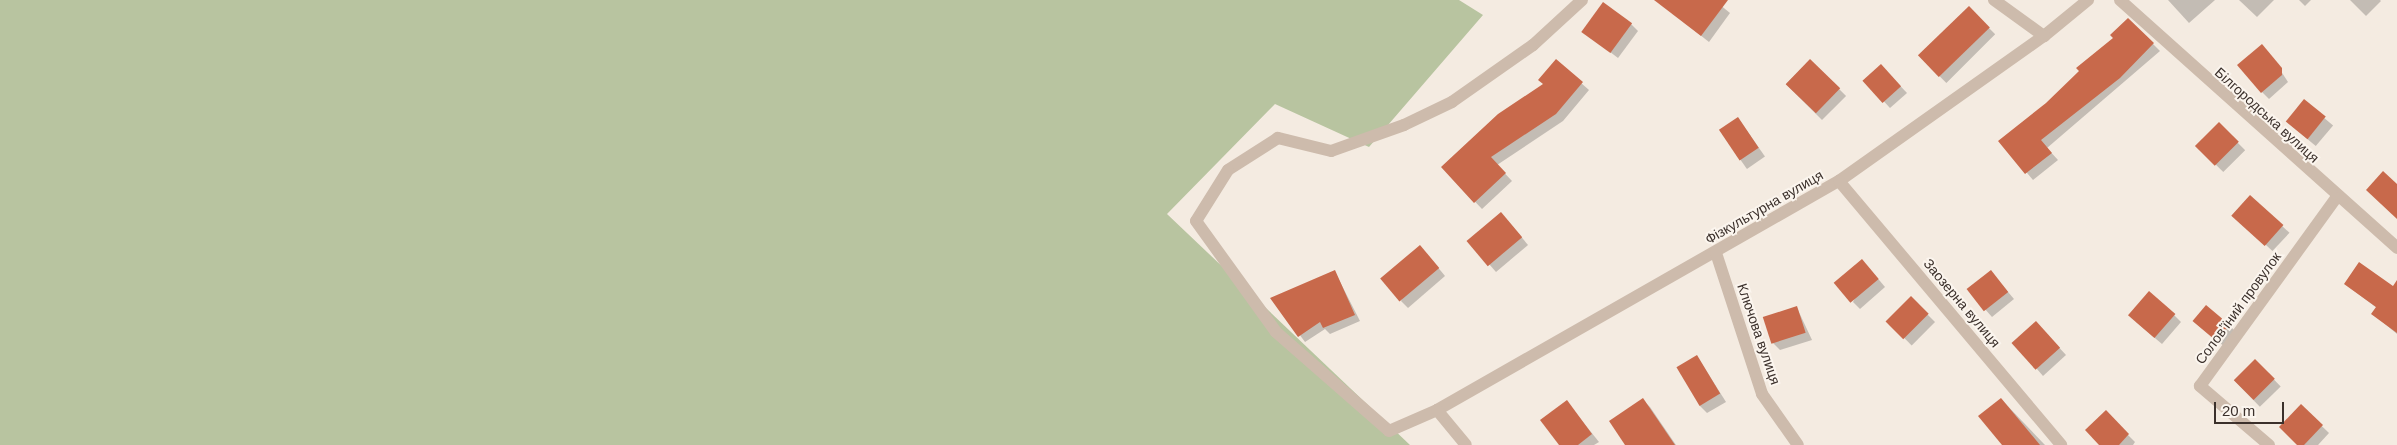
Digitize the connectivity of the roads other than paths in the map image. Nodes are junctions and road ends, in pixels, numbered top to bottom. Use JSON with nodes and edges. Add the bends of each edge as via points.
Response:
{"nodes":[{"id":1,"x":1582,"y":0,"type":"edge"},
{"id":2,"x":1994,"y":0,"type":"edge"},
{"id":3,"x":2088,"y":0,"type":"edge"},
{"id":4,"x":2120,"y":0,"type":"edge"},
{"id":5,"x":2044,"y":36,"type":"junction"},
{"id":6,"x":1839,"y":181,"type":"junction"},
{"id":7,"x":2336,"y":198,"type":"junction"},
{"id":8,"x":2397,"y":248,"type":"edge"},
{"id":9,"x":1716,"y":253,"type":"junction"},
{"id":10,"x":1436,"y":410,"type":"junction"},
{"id":11,"x":1466,"y":445,"type":"edge"},
{"id":12,"x":1798,"y":445,"type":"edge"},
{"id":13,"x":2061,"y":445,"type":"edge"},
{"id":14,"x":2269,"y":445,"type":"edge"}],
"edges":[{"from":1,"to":10,"type":"street","name":"Фізкультурна вулиця","via":[[1533,45],[1452,102],[1404,125],[1331,151],[1278,138],[1228,170],[1196,221],[1276,332],[1389,431]]},
{"from":2,"to":5,"type":"street"},
{"from":3,"to":5,"type":"street","name":"Фізкультурна вулиця"},
{"from":4,"to":7,"type":"street","name":"Білгородська вулиця"},
{"from":5,"to":6,"type":"street","name":"Фізкультурна вулиця"},
{"from":6,"to":9,"type":"street","name":"Фізкультурна вулиця"},
{"from":6,"to":13,"type":"street","name":"Заозерна вулиця"},
{"from":7,"to":8,"type":"street","name":"Білгородська вулиця"},
{"from":7,"to":14,"type":"street","name":"Соловʼїний провулок","via":[[2200,386]]},
{"from":9,"to":10,"type":"street","name":"Фізкультурна вулиця"},
{"from":9,"to":12,"type":"street","name":"Ключова вулиця","via":[[1762,394]]},
{"from":10,"to":11,"type":"street"}]}
